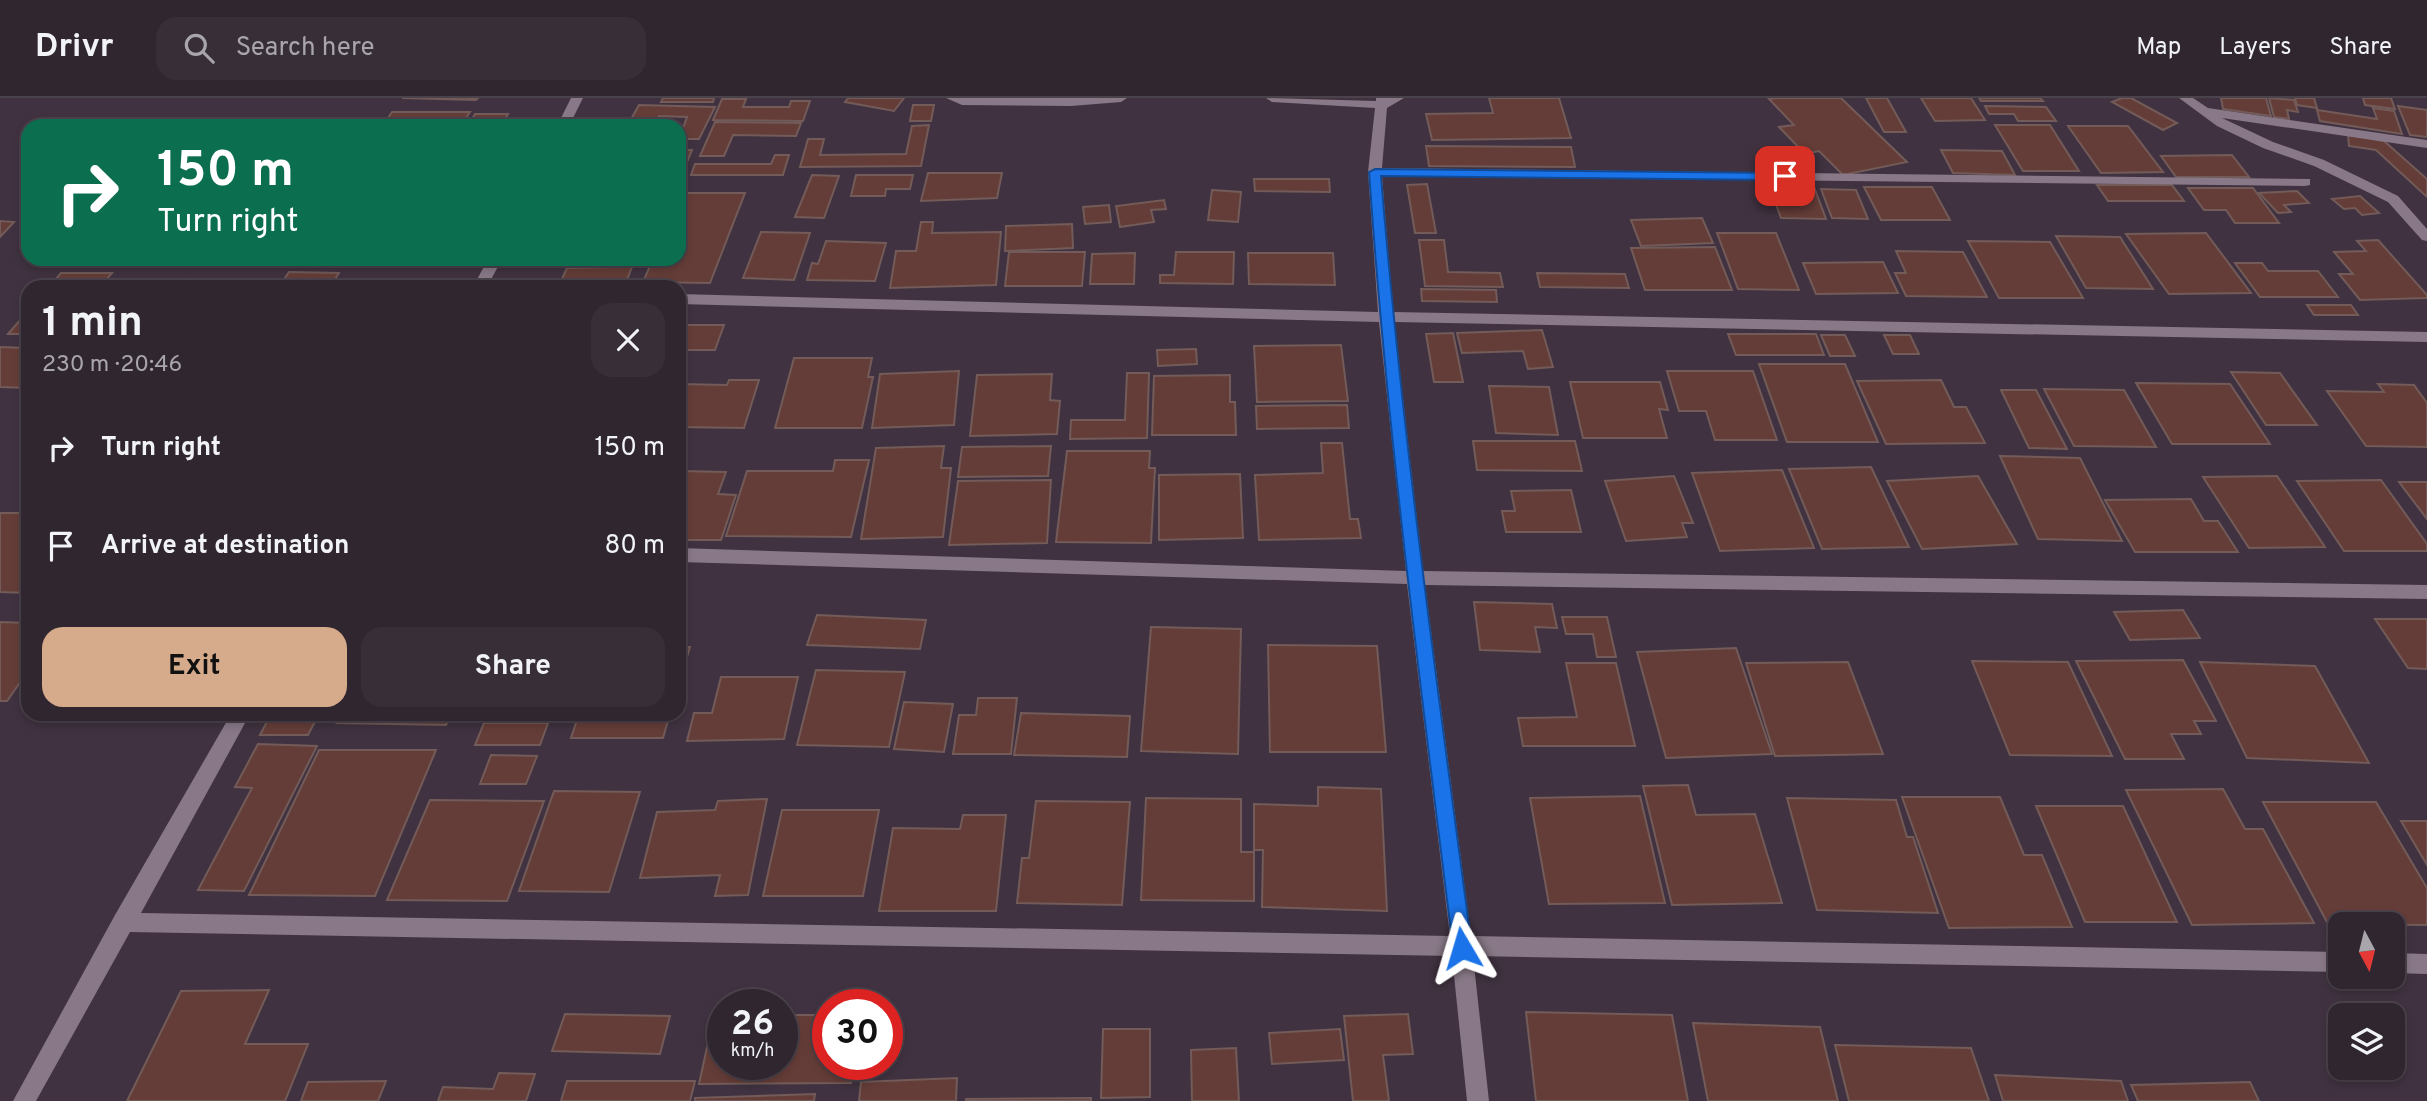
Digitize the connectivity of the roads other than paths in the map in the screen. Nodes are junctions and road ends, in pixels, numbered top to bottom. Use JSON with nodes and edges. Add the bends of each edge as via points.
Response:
{"nodes":[{"id":1,"x":577,"y":98,"type":"edge"},
{"id":2,"x":952,"y":98,"type":"edge"},
{"id":3,"x":1121,"y":98,"type":"edge"},
{"id":4,"x":1272,"y":98,"type":"edge"},
{"id":5,"x":2185,"y":98,"type":"edge"},
{"id":6,"x":1388,"y":100,"type":"edge"},
{"id":7,"x":2204,"y":111,"type":"junction"},
{"id":8,"x":566,"y":119,"type":"edge"},
{"id":9,"x":2427,"y":144,"type":"edge"},
{"id":10,"x":1375,"y":172,"type":"junction"},
{"id":11,"x":2305,"y":182,"type":"dead end"},
{"id":12,"x":2427,"y":237,"type":"edge"},
{"id":13,"x":686,"y":299,"type":"edge"},
{"id":14,"x":1386,"y":317,"type":"junction"},
{"id":15,"x":2427,"y":337,"type":"edge"},
{"id":16,"x":686,"y":555,"type":"edge"},
{"id":17,"x":1415,"y":578,"type":"junction"},
{"id":18,"x":2427,"y":592,"type":"edge"},
{"id":19,"x":237,"y":721,"type":"edge"},
{"id":20,"x":122,"y":922,"type":"junction"},
{"id":21,"x":1462,"y":948,"type":"junction"},
{"id":22,"x":2328,"y":962,"type":"edge"},
{"id":23,"x":2405,"y":963,"type":"edge"},
{"id":24,"x":2427,"y":964,"type":"edge"},
{"id":25,"x":24,"y":1101,"type":"edge"},
{"id":26,"x":1478,"y":1101,"type":"edge"}],
"edges":[{"from":1,"to":8,"type":"street"},
{"from":2,"to":3,"type":"street","via":[[1071,102]]},
{"from":4,"to":6,"type":"street"},
{"from":5,"to":7,"type":"street"},
{"from":6,"to":10,"type":"street"},
{"from":7,"to":9,"type":"street"},
{"from":7,"to":12,"type":"street","via":[[2221,123],[2319,163],[2393,200]]},
{"from":10,"to":11,"type":"street"},
{"from":10,"to":14,"type":"street"},
{"from":13,"to":14,"type":"street"},
{"from":14,"to":15,"type":"street"},
{"from":14,"to":17,"type":"street"},
{"from":16,"to":17,"type":"street"},
{"from":17,"to":18,"type":"street"},
{"from":17,"to":21,"type":"street"},
{"from":19,"to":20,"type":"street"},
{"from":20,"to":21,"type":"street"},
{"from":20,"to":25,"type":"street"},
{"from":21,"to":22,"type":"street"},
{"from":21,"to":26,"type":"street"},
{"from":23,"to":24,"type":"street"}]}
